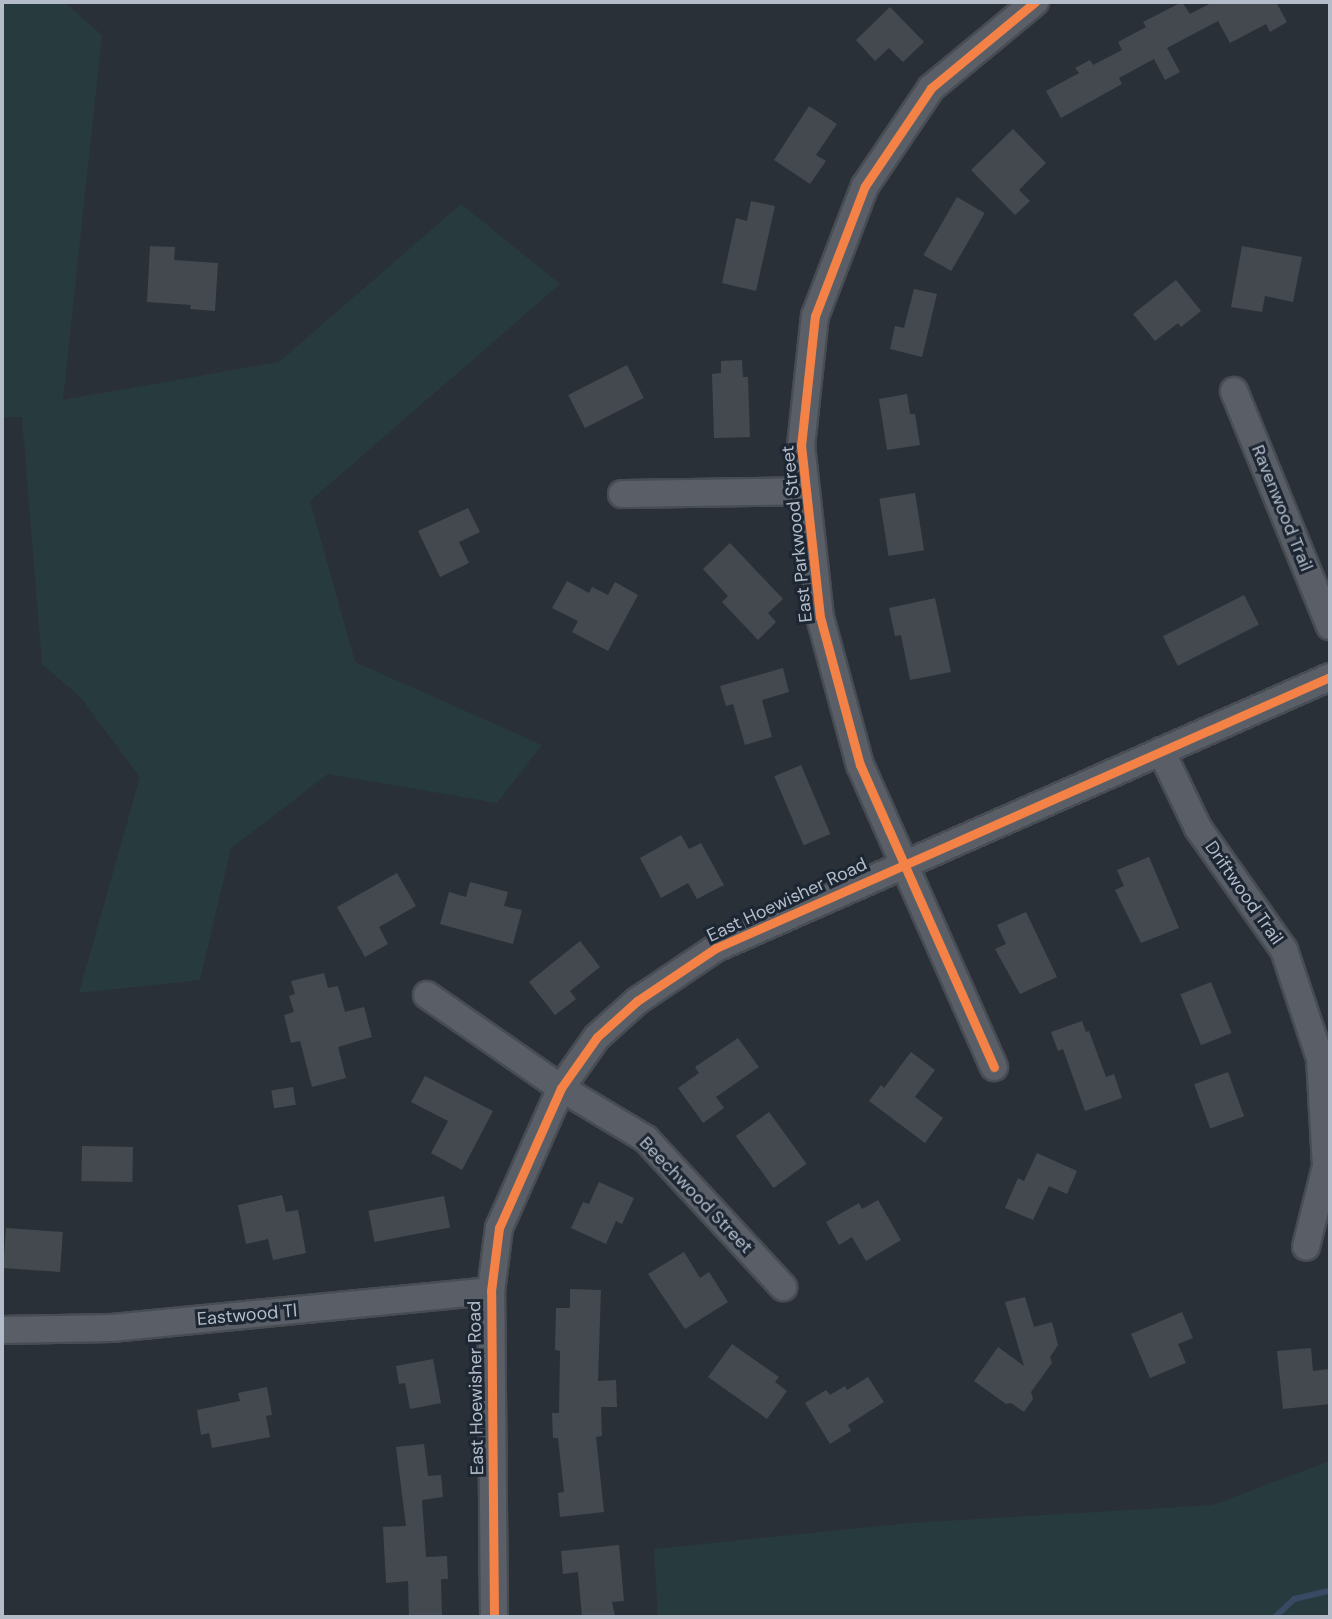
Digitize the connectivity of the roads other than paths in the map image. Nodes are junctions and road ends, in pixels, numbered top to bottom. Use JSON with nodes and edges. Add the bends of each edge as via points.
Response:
{"nodes":[{"id":1,"x":1035,"y":2,"type":"edge"},
{"id":2,"x":1234,"y":391,"type":"dead end"},
{"id":3,"x":804,"y":491,"type":"junction"},
{"id":4,"x":622,"y":494,"type":"dead end"},
{"id":5,"x":1330,"y":626,"type":"edge"},
{"id":6,"x":1330,"y":677,"type":"edge"},
{"id":7,"x":1161,"y":751,"type":"junction"},
{"id":8,"x":902,"y":864,"type":"junction"},
{"id":9,"x":427,"y":995,"type":"dead end"},
{"id":10,"x":995,"y":1067,"type":"dead end"},
{"id":11,"x":561,"y":1087,"type":"junction"},
{"id":12,"x":1306,"y":1247,"type":"dead end"},
{"id":13,"x":783,"y":1287,"type":"dead end"},
{"id":14,"x":491,"y":1291,"type":"junction"},
{"id":15,"x":2,"y":1330,"type":"edge"},
{"id":16,"x":494,"y":1617,"type":"edge"}],
"edges":[{"from":1,"to":3,"type":"street","name":"East Parkwood Street","via":[[931,88],[865,186],[815,316],[801,446]]},
{"from":2,"to":5,"type":"street","name":"Ravenwood Trail"},
{"from":3,"to":4,"type":"street"},
{"from":3,"to":8,"type":"street","name":"East Parkwood Street","via":[[820,617],[836,682],[860,765]]},
{"from":6,"to":7,"type":"street","name":"East Hoewisher Road"},
{"from":7,"to":8,"type":"street","name":"East Hoewisher Road"},
{"from":7,"to":12,"type":"street","name":"Driftwood Trail","via":[[1198,828],[1284,950],[1320,1058],[1326,1166]]},
{"from":8,"to":10,"type":"street","name":"East Parkwood Street"},
{"from":8,"to":11,"type":"street","name":"East Hoewisher Road","via":[[716,948],[637,1001],[597,1037]]},
{"from":9,"to":11,"type":"street","name":"Beechwood Street"},
{"from":11,"to":13,"type":"street","name":"Beechwood Street","via":[[646,1139]]},
{"from":11,"to":14,"type":"street","name":"East Hoewisher Road","via":[[499,1228]]},
{"from":14,"to":15,"type":"street","name":"Eastwood Tl","via":[[111,1328]]},
{"from":14,"to":16,"type":"street","name":"East Hoewisher Road"}]}
